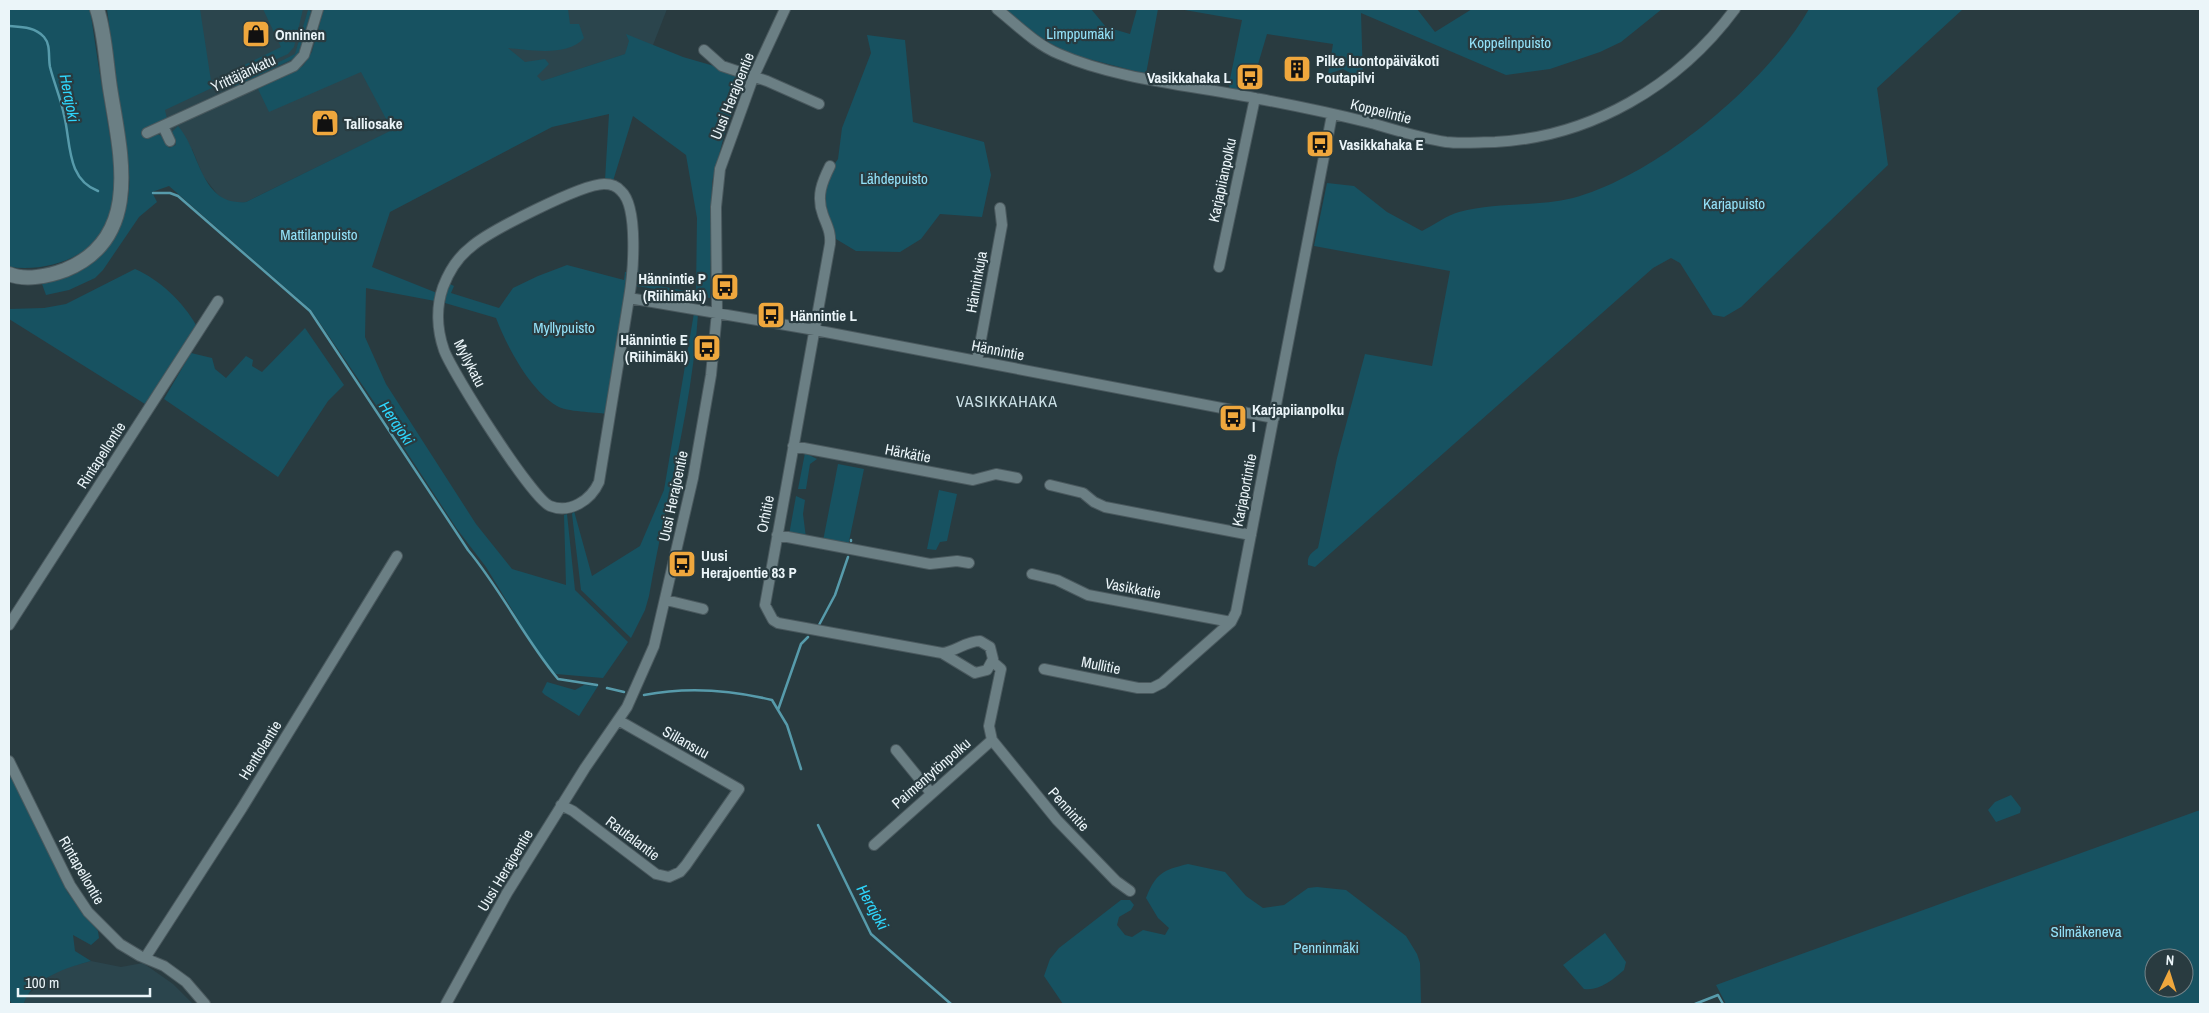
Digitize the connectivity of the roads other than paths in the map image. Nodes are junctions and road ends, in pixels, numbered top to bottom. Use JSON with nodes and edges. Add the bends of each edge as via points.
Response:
{"nodes":[{"id":1,"x":318,"y":9,"type":"edge"},
{"id":2,"x":785,"y":9,"type":"edge"},
{"id":3,"x":997,"y":9,"type":"edge"},
{"id":4,"x":1735,"y":9,"type":"edge"},
{"id":5,"x":98,"y":11,"type":"edge"},
{"id":6,"x":704,"y":50,"type":"dead end"},
{"id":7,"x":753,"y":78,"type":"junction"},
{"id":8,"x":1255,"y":98,"type":"junction"},
{"id":9,"x":819,"y":104,"type":"dead end"},
{"id":10,"x":1332,"y":114,"type":"junction"},
{"id":11,"x":163,"y":126,"type":"junction"},
{"id":12,"x":147,"y":133,"type":"dead end"},
{"id":13,"x":170,"y":141,"type":"dead end"},
{"id":14,"x":830,"y":166,"type":"dead end"},
{"id":15,"x":1000,"y":208,"type":"dead end"},
{"id":16,"x":1219,"y":267,"type":"dead end"},
{"id":17,"x":10,"y":276,"type":"edge"},
{"id":18,"x":629,"y":298,"type":"junction"},
{"id":19,"x":218,"y":301,"type":"dead end"},
{"id":20,"x":717,"y":312,"type":"junction"},
{"id":21,"x":815,"y":330,"type":"junction"},
{"id":22,"x":977,"y":361,"type":"junction"},
{"id":23,"x":1274,"y":418,"type":"junction"},
{"id":24,"x":793,"y":446,"type":"junction"},
{"id":25,"x":1017,"y":478,"type":"dead end"},
{"id":26,"x":1050,"y":485,"type":"dead end"},
{"id":27,"x":777,"y":535,"type":"junction"},
{"id":28,"x":1251,"y":535,"type":"junction"},
{"id":29,"x":396,"y":556,"type":"dead end"},
{"id":30,"x":969,"y":563,"type":"dead end"},
{"id":31,"x":1032,"y":574,"type":"dead end"},
{"id":32,"x":666,"y":600,"type":"junction"},
{"id":33,"x":703,"y":609,"type":"dead end"},
{"id":34,"x":1231,"y":622,"type":"junction"},
{"id":35,"x":9,"y":624,"type":"edge"},
{"id":36,"x":942,"y":653,"type":"junction"},
{"id":37,"x":993,"y":662,"type":"junction"},
{"id":38,"x":1044,"y":669,"type":"dead end"},
{"id":39,"x":618,"y":720,"type":"junction"},
{"id":40,"x":992,"y":740,"type":"junction"},
{"id":41,"x":896,"y":750,"type":"dead end"},
{"id":42,"x":9,"y":761,"type":"edge"},
{"id":43,"x":739,"y":789,"type":"joint"},
{"id":44,"x":931,"y":792,"type":"junction"},
{"id":45,"x":561,"y":805,"type":"junction"},
{"id":46,"x":874,"y":845,"type":"dead end"},
{"id":47,"x":1130,"y":891,"type":"dead end"},
{"id":48,"x":145,"y":958,"type":"junction"},
{"id":49,"x":205,"y":1004,"type":"edge"},
{"id":50,"x":446,"y":1004,"type":"edge"}],
"edges":[{"from":1,"to":11,"type":"street","name":"Yrittäjänkatu","via":[[304,55],[294,66]]},
{"from":2,"to":7,"type":"street","name":"Uusi Herajoentie"},
{"from":3,"to":8,"type":"street","name":"Koppelintie","via":[[1038,42],[1079,62]]},
{"from":4,"to":10,"type":"street","name":"Koppelintie","via":[[1712,38],[1671,76],[1617,110],[1560,132],[1512,141],[1448,142]]},
{"from":5,"to":17,"type":"main road","via":[[120,158],[123,186],[120,207],[106,237],[79,262],[50,275]]},
{"from":6,"to":7,"type":"street","via":[[722,66]]},
{"from":7,"to":9,"type":"street"},
{"from":7,"to":20,"type":"street","name":"Uusi Herajoentie","via":[[729,140],[718,183]]},
{"from":8,"to":10,"type":"street","name":"Koppelintie"},
{"from":8,"to":16,"type":"street","name":"Karjapiianpolku"},
{"from":10,"to":23,"type":"street","name":"Karjaportintie"},
{"from":11,"to":12,"type":"street","name":"Yrittäjänkatu"},
{"from":11,"to":13,"type":"street"},
{"from":14,"to":21,"type":"street","name":"Orhitie","via":[[819,195],[831,236]]},
{"from":15,"to":22,"type":"street","name":"Hänninkuja","via":[[1002,225]]},
{"from":18,"to":18,"type":"street","name":"Myllykatu","via":[[632,272],[630,208],[623,192],[604,184],[567,196],[480,240],[461,256],[442,289],[438,325],[444,351],[468,394],[534,492],[549,506],[563,508],[575,505],[588,497],[599,482]]},
{"from":18,"to":20,"type":"street"},
{"from":19,"to":35,"type":"street","name":"Rintapellontie"},
{"from":20,"to":21,"type":"street","name":"Hännintie"},
{"from":20,"to":32,"type":"street","name":"Uusi Herajoentie","via":[[711,376],[697,456]]},
{"from":21,"to":22,"type":"street","name":"Hännintie"},
{"from":21,"to":24,"type":"street","name":"Orhitie"},
{"from":22,"to":23,"type":"street","name":"Hännintie"},
{"from":23,"to":28,"type":"street","name":"Karjaportintie"},
{"from":24,"to":25,"type":"street","name":"Härkätie","via":[[972,480],[996,474]]},
{"from":24,"to":27,"type":"street","name":"Orhitie"},
{"from":26,"to":28,"type":"street","via":[[1083,493],[1105,506]]},
{"from":27,"to":30,"type":"street","via":[[930,564],[958,560]]},
{"from":27,"to":36,"type":"street","name":"Orhitie","via":[[765,599],[773,620],[787,626]]},
{"from":28,"to":34,"type":"street","name":"Karjaportintie","via":[[1236,612]]},
{"from":29,"to":48,"type":"street","name":"Henttolantie","via":[[237,816]]},
{"from":31,"to":34,"type":"street","name":"Vasikkatie","via":[[1057,580],[1088,595]]},
{"from":32,"to":33,"type":"street"},
{"from":32,"to":39,"type":"street","name":"Uusi Herajoentie","via":[[644,672]]},
{"from":34,"to":38,"type":"street","name":"Mullitie","via":[[1162,683],[1152,688]]},
{"from":36,"to":37,"type":"street","name":"Orhitie","via":[[975,673],[984,671]]},
{"from":36,"to":37,"type":"street","name":"Orhitie","via":[[980,641],[990,647]]},
{"from":37,"to":40,"type":"street","name":"Paimentytönpolku","via":[[1000,669],[989,726]]},
{"from":39,"to":43,"type":"street","name":"Sillansuu"},
{"from":39,"to":45,"type":"street","name":"Uusi Herajoentie"},
{"from":40,"to":44,"type":"street","name":"Paimentytönpolku"},
{"from":40,"to":47,"type":"street","name":"Pennintie","via":[[1057,820],[1116,881]]},
{"from":41,"to":44,"type":"street"},
{"from":42,"to":48,"type":"street","name":"Rintapellontie","via":[[88,912],[120,944]]},
{"from":43,"to":45,"type":"street","name":"Rautalantie","via":[[686,865],[668,877],[656,874]]},
{"from":44,"to":46,"type":"street","name":"Paimentytönpolku"},
{"from":45,"to":50,"type":"street","name":"Uusi Herajoentie"},
{"from":48,"to":49,"type":"street","name":"Rintapellontie","via":[[164,966],[186,982]]}]}
